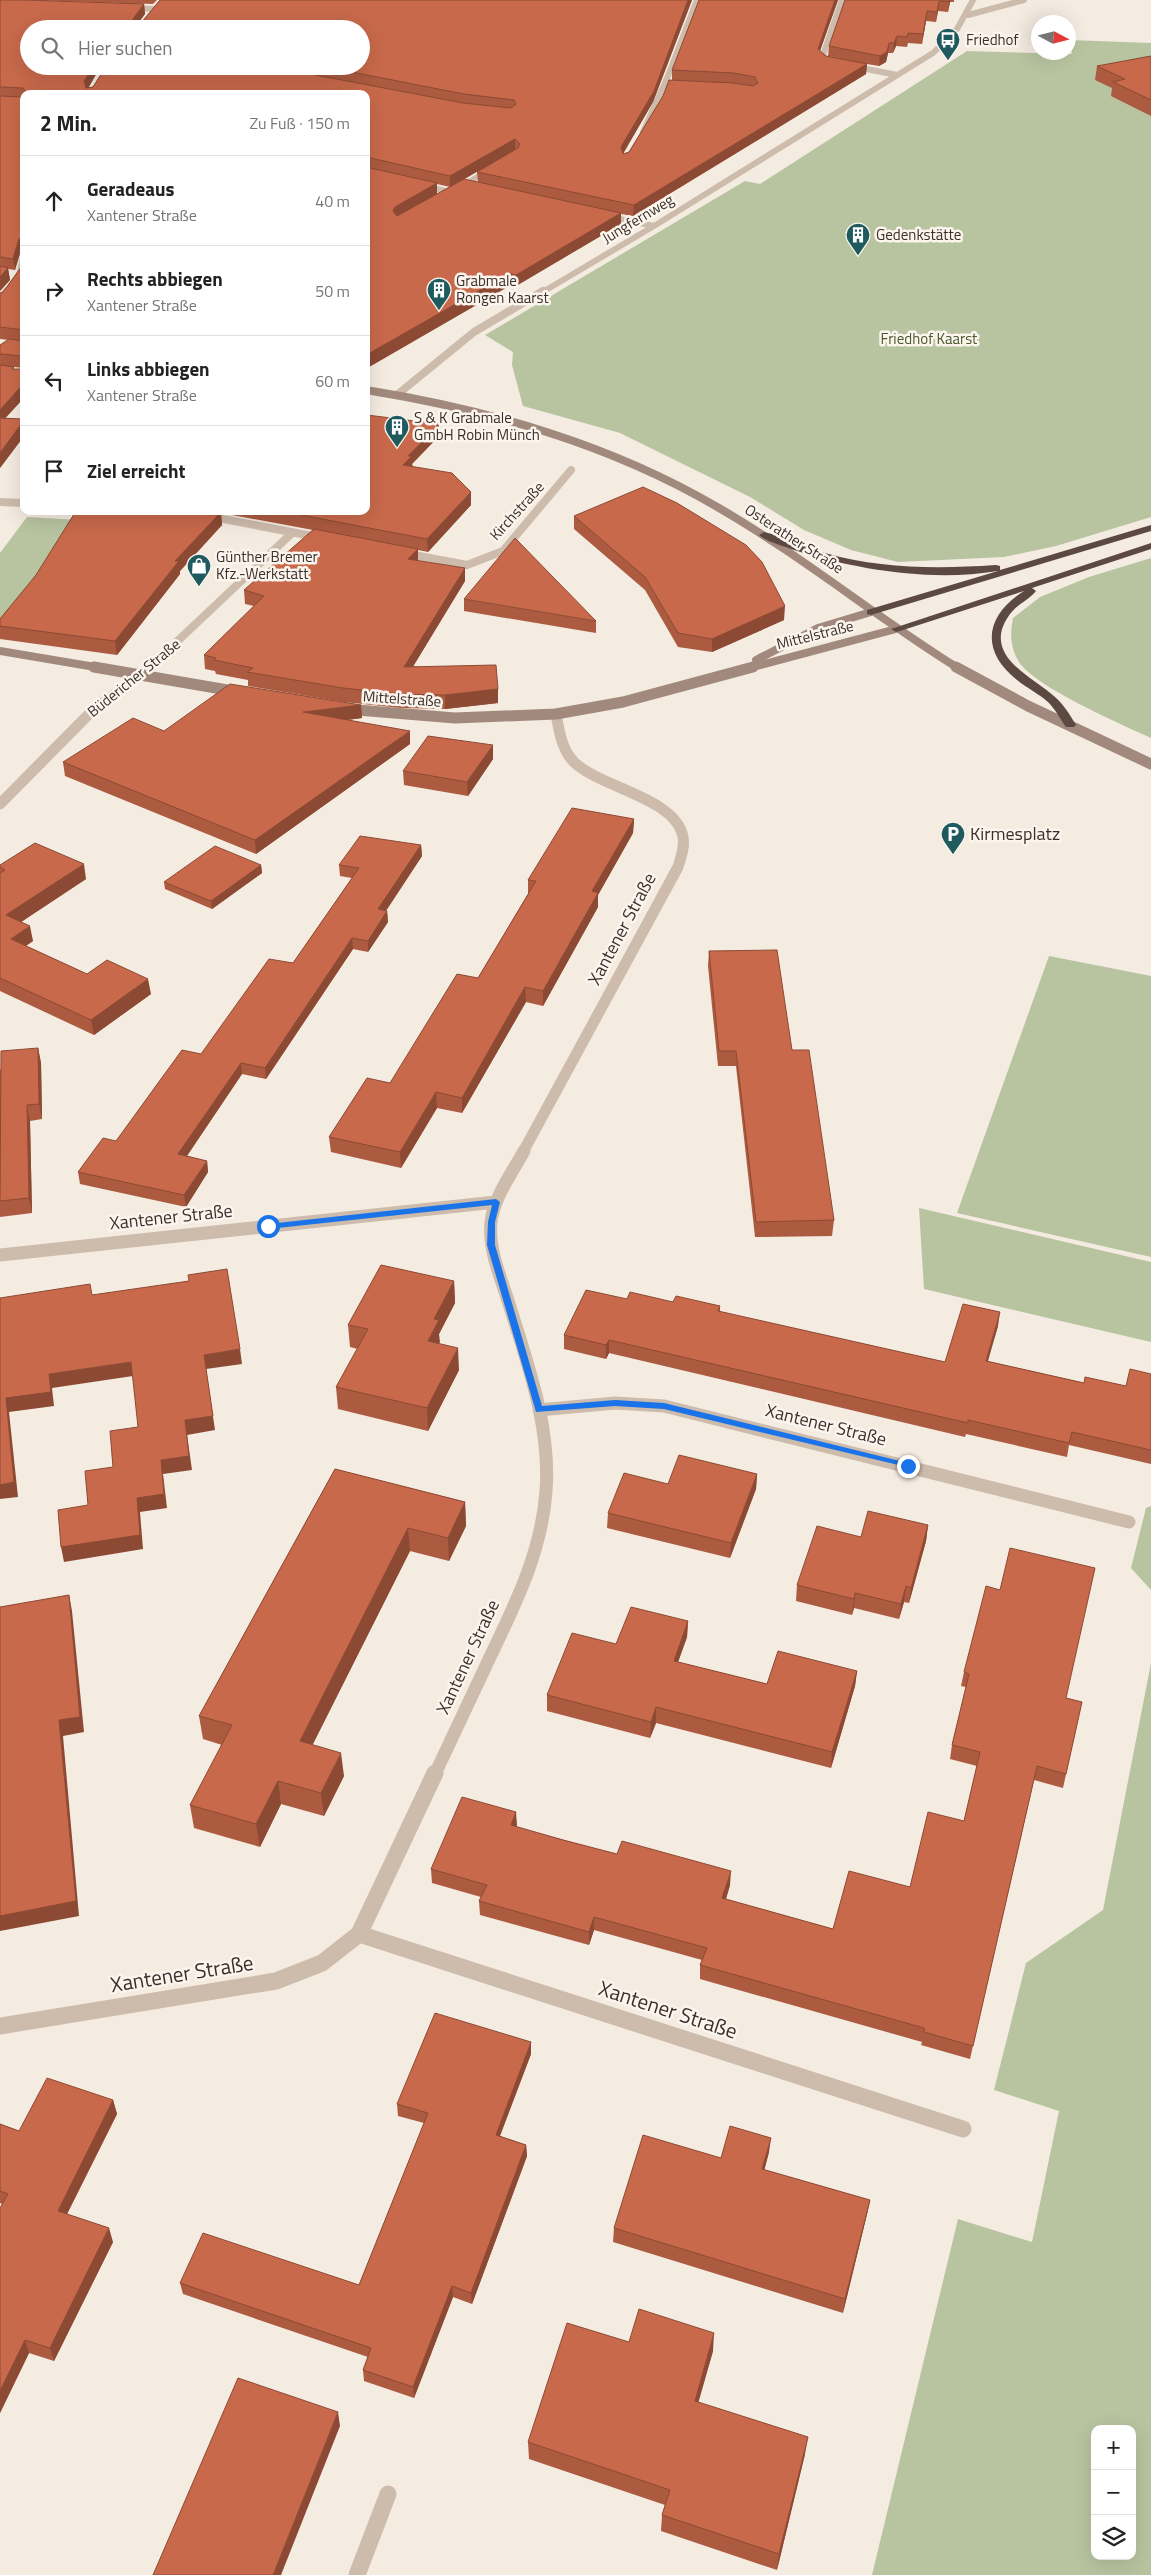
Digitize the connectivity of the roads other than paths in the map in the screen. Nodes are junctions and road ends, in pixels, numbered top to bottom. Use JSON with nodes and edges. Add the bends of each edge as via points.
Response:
{"nodes":[{"id":1,"x":697,"y":0,"type":"edge"},
{"id":2,"x":842,"y":0,"type":"edge"},
{"id":3,"x":973,"y":0,"type":"edge"},
{"id":4,"x":1024,"y":0,"type":"edge"},
{"id":5,"x":117,"y":8,"type":"edge"},
{"id":6,"x":150,"y":15,"type":"edge"},
{"id":7,"x":968,"y":16,"type":"junction"},
{"id":8,"x":836,"y":63,"type":"edge"},
{"id":9,"x":846,"y":65,"type":"edge"},
{"id":10,"x":897,"y":75,"type":"junction"},
{"id":11,"x":664,"y":85,"type":"junction"},
{"id":12,"x":674,"y":86,"type":"edge"},
{"id":13,"x":641,"y":136,"type":"edge"},
{"id":14,"x":498,"y":165,"type":"edge"},
{"id":15,"x":413,"y":184,"type":"edge"},
{"id":16,"x":464,"y":185,"type":"junction"},
{"id":17,"x":474,"y":187,"type":"edge"},
{"id":18,"x":450,"y":192,"type":"junction"},
{"id":19,"x":441,"y":197,"type":"edge"},
{"id":20,"x":599,"y":214,"type":"edge"},
{"id":21,"x":654,"y":226,"type":"junction"},
{"id":22,"x":20,"y":272,"type":"edge"},
{"id":23,"x":9,"y":274,"type":"edge"},
{"id":24,"x":19,"y":276,"type":"junction"},
{"id":25,"x":0,"y":300,"type":"edge"},
{"id":26,"x":370,"y":390,"type":"edge"},
{"id":27,"x":398,"y":394,"type":"junction"},
{"id":28,"x":571,"y":470,"type":"dead end"},
{"id":29,"x":0,"y":502,"type":"edge"},
{"id":30,"x":20,"y":503,"type":"edge"},
{"id":31,"x":202,"y":515,"type":"edge"},
{"id":32,"x":1151,"y":528,"type":"edge"},
{"id":33,"x":292,"y":533,"type":"junction"},
{"id":34,"x":764,"y":535,"type":"junction"},
{"id":35,"x":333,"y":540,"type":"edge"},
{"id":36,"x":1151,"y":546,"type":"edge"},
{"id":37,"x":397,"y":552,"type":"edge"},
{"id":38,"x":1030,"y":565,"type":"junction"},
{"id":39,"x":1058,"y":576,"type":"junction"},
{"id":40,"x":871,"y":612,"type":"junction"},
{"id":41,"x":896,"y":629,"type":"junction"},
{"id":42,"x":0,"y":651,"type":"edge"},
{"id":43,"x":741,"y":669,"type":"junction"},
{"id":44,"x":142,"y":675,"type":"junction"},
{"id":45,"x":246,"y":693,"type":"edge"},
{"id":46,"x":334,"y":707,"type":"edge"},
{"id":47,"x":556,"y":714,"type":"junction"},
{"id":48,"x":1070,"y":725,"type":"junction"},
{"id":49,"x":1151,"y":764,"type":"edge"},
{"id":50,"x":0,"y":804,"type":"edge"},
{"id":51,"x":496,"y":1202,"type":"junction"},
{"id":52,"x":0,"y":1255,"type":"edge"},
{"id":53,"x":539,"y":1410,"type":"junction"},
{"id":54,"x":1129,"y":1522,"type":"dead end"},
{"id":55,"x":360,"y":1934,"type":"junction"},
{"id":56,"x":0,"y":2026,"type":"edge"},
{"id":57,"x":963,"y":2129,"type":"dead end"},
{"id":58,"x":388,"y":2494,"type":"dead end"},
{"id":59,"x":357,"y":2575,"type":"edge"}],
"edges":[{"from":1,"to":11,"type":"street"},
{"from":2,"to":8,"type":"street","via":[[822,58]]},
{"from":3,"to":7,"type":"street","name":"Jungfernweg"},
{"from":4,"to":7,"type":"street"},
{"from":5,"to":6,"type":"street","via":[[158,6]]},
{"from":7,"to":10,"type":"street","name":"Jungfernweg","via":[[933,53]]},
{"from":9,"to":10,"type":"street"},
{"from":10,"to":21,"type":"street","name":"Jungfernweg"},
{"from":11,"to":12,"type":"street"},
{"from":11,"to":13,"type":"street"},
{"from":14,"to":16,"type":"street"},
{"from":15,"to":18,"type":"street"},
{"from":16,"to":17,"type":"street"},
{"from":16,"to":18,"type":"street"},
{"from":18,"to":19,"type":"street"},
{"from":20,"to":21,"type":"street"},
{"from":21,"to":27,"type":"street","name":"Jungfernweg","via":[[474,332]]},
{"from":22,"to":24,"type":"street"},
{"from":23,"to":24,"type":"street"},
{"from":24,"to":25,"type":"street"},
{"from":26,"to":27,"type":"main road","name":"Osterather Straße"},
{"from":27,"to":34,"type":"main road","name":"Osterather Straße","via":[[502,417],[600,448],[698,496]]},
{"from":28,"to":37,"type":"street","name":"Kirchstraße","via":[[504,551],[467,565]]},
{"from":29,"to":30,"type":"street"},
{"from":31,"to":33,"type":"street"},
{"from":32,"to":38,"type":"highway"},
{"from":33,"to":35,"type":"street"},
{"from":33,"to":44,"type":"street","name":"Büdericher Straße"},
{"from":34,"to":38,"type":"highway","via":[[822,557],[888,570],[946,572]]},
{"from":34,"to":40,"type":"main road","name":"Osterather Straße"},
{"from":36,"to":39,"type":"highway"},
{"from":38,"to":40,"type":"highway"},
{"from":39,"to":41,"type":"highway"},
{"from":39,"to":48,"type":"highway","via":[[1009,605],[998,621],[995,637],[1001,655],[1015,673],[1055,702]]},
{"from":40,"to":41,"type":"main road","name":"Osterather Straße"},
{"from":40,"to":43,"type":"main road","name":"Mittelstraße","via":[[818,628]]},
{"from":41,"to":43,"type":"main road","name":"Mittelstraße"},
{"from":41,"to":48,"type":"main road","name":"Osterather Straße","via":[[960,670]]},
{"from":42,"to":44,"type":"main road"},
{"from":43,"to":47,"type":"main road","name":"Mittelstraße","via":[[623,702]]},
{"from":44,"to":45,"type":"main road"},
{"from":44,"to":50,"type":"street","name":"Büdericher Straße","via":[[91,712]]},
{"from":46,"to":47,"type":"main road","name":"Mittelstraße","via":[[455,718]]},
{"from":47,"to":51,"type":"street","name":"Xantener Straße","via":[[563,741],[575,762],[596,778],[639,795],[671,816],[682,832],[684,849],[678,867]]},
{"from":48,"to":49,"type":"main road","name":"Osterather Straße"},
{"from":51,"to":52,"type":"street","name":"Xantener Straße"},
{"from":51,"to":53,"type":"street","name":"Xantener Straße","via":[[491,1245]]},
{"from":53,"to":54,"type":"street","name":"Xantener Straße","via":[[615,1403],[664,1406]]},
{"from":53,"to":55,"type":"street","name":"Xantener Straße","via":[[547,1478],[538,1542],[521,1592]]},
{"from":55,"to":56,"type":"street","name":"Xantener Straße","via":[[322,1963],[276,1981]]},
{"from":55,"to":57,"type":"street","name":"Xantener Straße"},
{"from":58,"to":59,"type":"street"}]}
